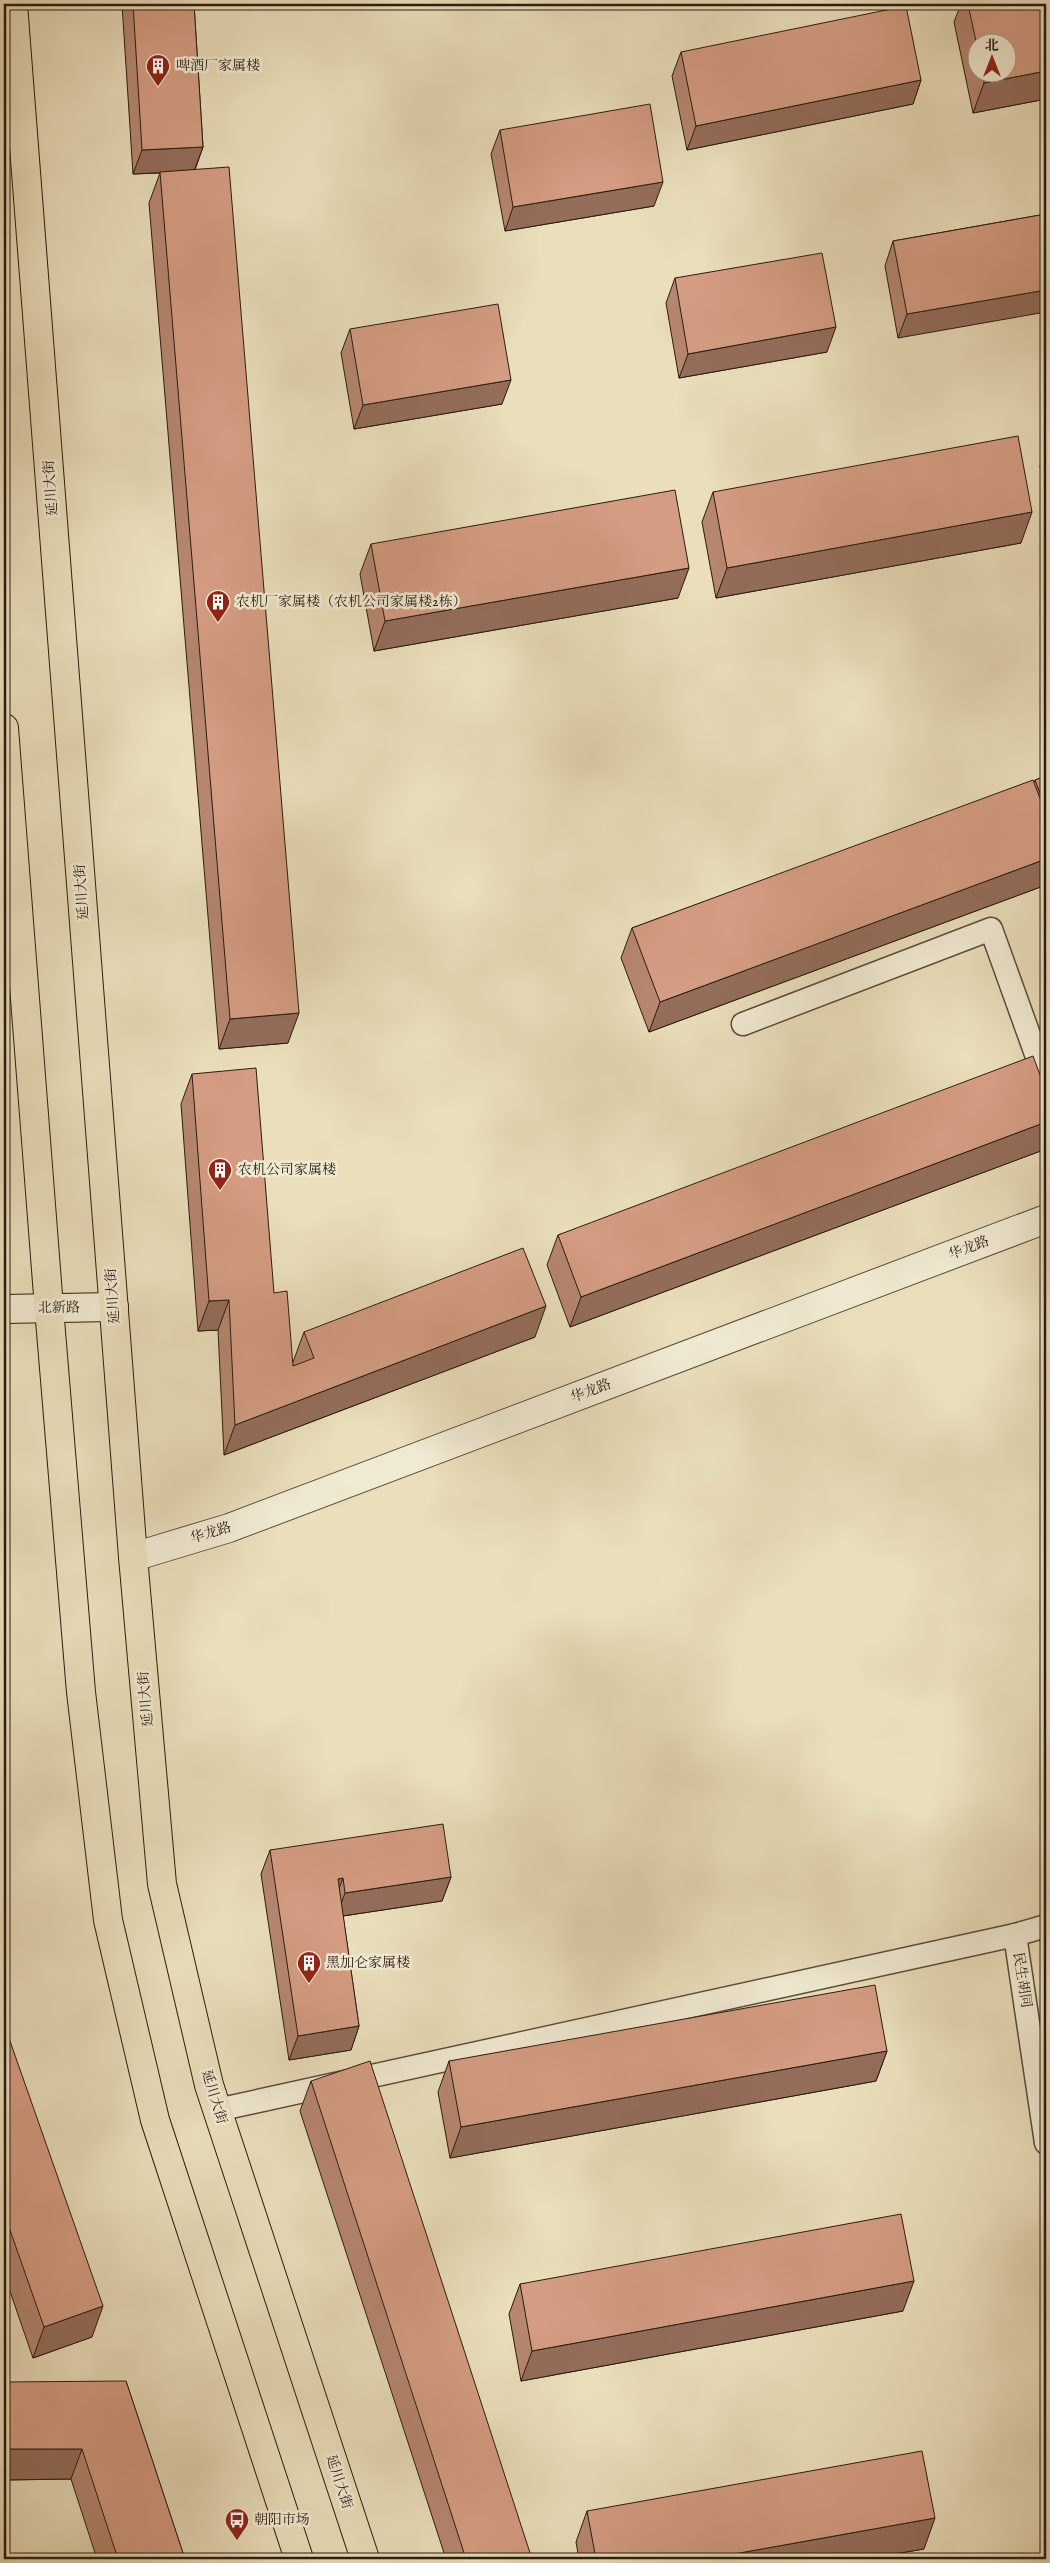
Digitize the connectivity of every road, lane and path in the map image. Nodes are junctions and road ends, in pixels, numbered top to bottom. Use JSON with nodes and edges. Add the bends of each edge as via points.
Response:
{"nodes":[{"id":1,"x":13,"y":4,"type":"edge"},
{"id":2,"x":4,"y":728,"type":"edge"},
{"id":3,"x":743,"y":1024,"type":"dead end"},
{"id":4,"x":1046,"y":1082,"type":"edge"},
{"id":5,"x":1046,"y":1219,"type":"edge"},
{"id":6,"x":114,"y":1306,"type":"junction"},
{"id":7,"x":49,"y":1308,"type":"junction"},
{"id":8,"x":4,"y":1309,"type":"edge"},
{"id":9,"x":133,"y":1557,"type":"junction"},
{"id":10,"x":1046,"y":1926,"type":"edge"},
{"id":11,"x":1015,"y":1935,"type":"junction"},
{"id":12,"x":217,"y":2110,"type":"junction"},
{"id":13,"x":1046,"y":2143,"type":"edge"},
{"id":14,"x":299,"y":2559,"type":"edge"},
{"id":15,"x":365,"y":2559,"type":"edge"}],
"edges":[{"from":1,"to":6,"type":"main road","name":"延川大街"},
{"from":2,"to":7,"type":"main road"},
{"from":3,"to":4,"type":"lane","via":[[991,929]]},
{"from":5,"to":9,"type":"street","name":"华龙路","via":[[229,1528]]},
{"from":6,"to":7,"type":"street","name":"北新路"},
{"from":6,"to":9,"type":"main road","name":"延川大街"},
{"from":7,"to":8,"type":"street","name":"北新路"},
{"from":7,"to":14,"type":"main road","via":[[81,1692],[108,1920],[154,2120]]},
{"from":9,"to":12,"type":"main road","name":"延川大街","via":[[162,1884]]},
{"from":10,"to":11,"type":"lane"},
{"from":11,"to":12,"type":"lane"},
{"from":11,"to":13,"type":"lane","name":"民生胡同"},
{"from":12,"to":15,"type":"main road","name":"延川大街"}]}
